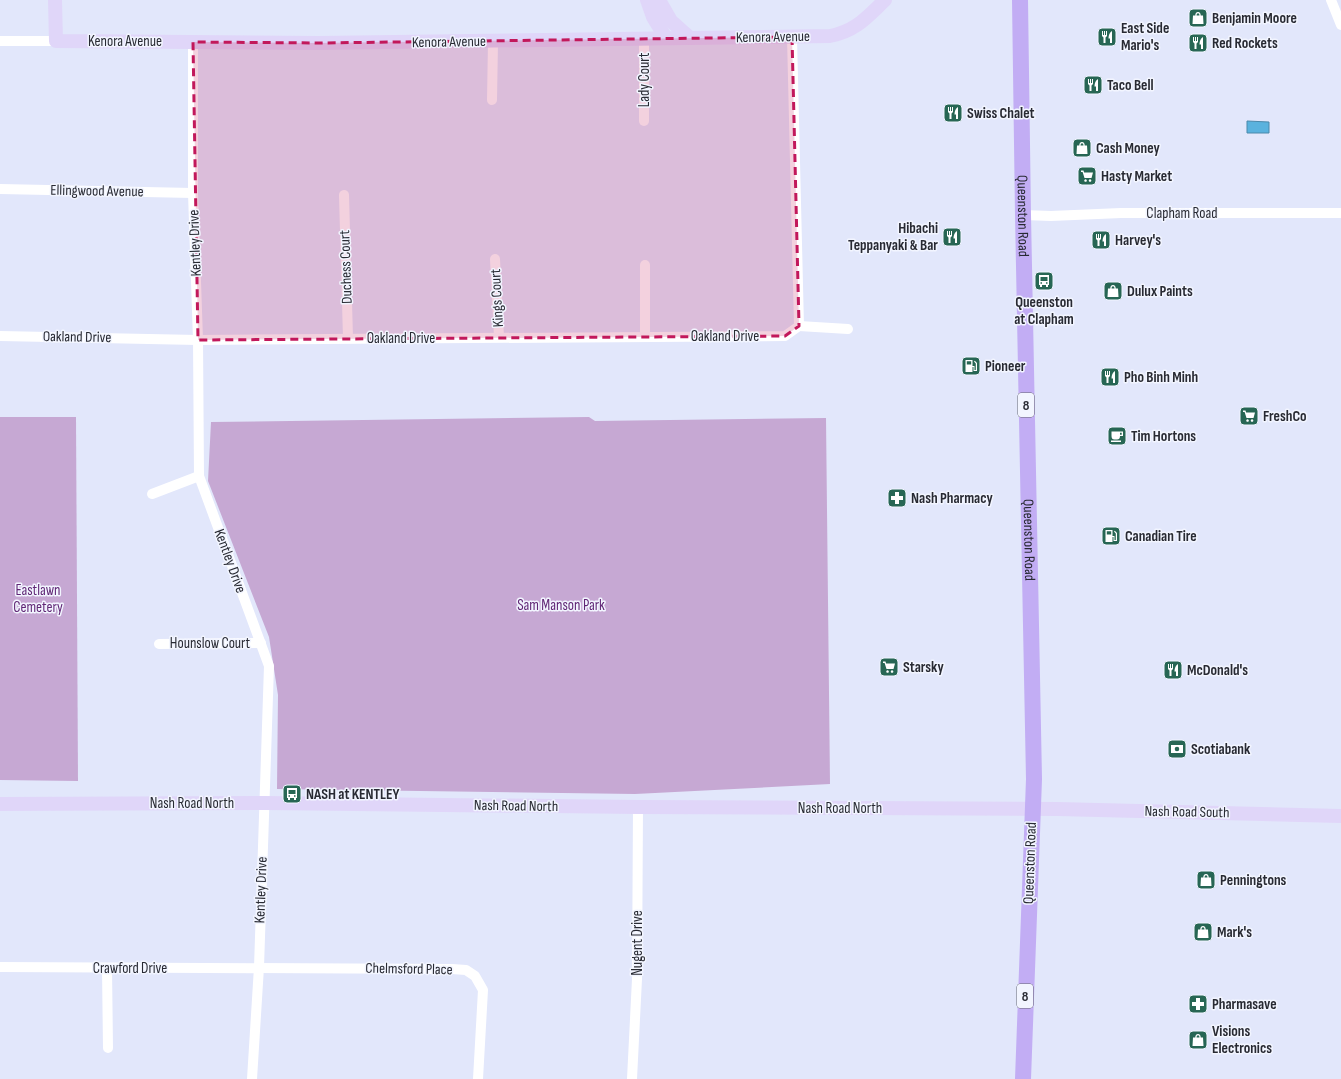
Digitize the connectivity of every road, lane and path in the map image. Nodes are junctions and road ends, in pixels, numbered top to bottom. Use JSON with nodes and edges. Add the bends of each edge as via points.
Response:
{"nodes":[{"id":1,"x":55,"y":0,"type":"edge"},
{"id":2,"x":647,"y":0,"type":"edge"},
{"id":3,"x":659,"y":0,"type":"edge"},
{"id":4,"x":885,"y":0,"type":"edge"},
{"id":5,"x":1020,"y":0,"type":"edge"},
{"id":6,"x":1331,"y":0,"type":"edge"},
{"id":7,"x":1341,"y":25,"type":"edge"},
{"id":8,"x":792,"y":37,"type":"junction"},
{"id":9,"x":666,"y":38,"type":"junction"},
{"id":10,"x":690,"y":38,"type":"junction"},
{"id":11,"x":644,"y":40,"type":"junction"},
{"id":12,"x":0,"y":41,"type":"edge"},
{"id":13,"x":56,"y":41,"type":"junction"},
{"id":14,"x":193,"y":42,"type":"junction"},
{"id":15,"x":493,"y":42,"type":"junction"},
{"id":16,"x":492,"y":100,"type":"dead end"},
{"id":17,"x":644,"y":121,"type":"dead end"},
{"id":18,"x":0,"y":189,"type":"edge"},
{"id":19,"x":193,"y":193,"type":"junction"},
{"id":20,"x":344,"y":195,"type":"dead end"},
{"id":21,"x":1341,"y":213,"type":"edge"},
{"id":22,"x":1023,"y":215,"type":"junction"},
{"id":23,"x":495,"y":259,"type":"dead end"},
{"id":24,"x":645,"y":265,"type":"dead end"},
{"id":25,"x":799,"y":326,"type":"junction"},
{"id":26,"x":848,"y":329,"type":"dead end"},
{"id":27,"x":0,"y":336,"type":"edge"},
{"id":28,"x":646,"y":336,"type":"junction"},
{"id":29,"x":499,"y":337,"type":"junction"},
{"id":30,"x":348,"y":338,"type":"junction"},
{"id":31,"x":198,"y":340,"type":"junction"},
{"id":32,"x":199,"y":476,"type":"junction"},
{"id":33,"x":152,"y":494,"type":"dead end"},
{"id":34,"x":261,"y":643,"type":"junction"},
{"id":35,"x":159,"y":644,"type":"dead end"},
{"id":36,"x":264,"y":803,"type":"junction"},
{"id":37,"x":0,"y":804,"type":"edge"},
{"id":38,"x":638,"y":807,"type":"junction"},
{"id":39,"x":1032,"y":810,"type":"junction"},
{"id":40,"x":1341,"y":816,"type":"edge"},
{"id":41,"x":0,"y":967,"type":"edge"},
{"id":42,"x":259,"y":967,"type":"junction"},
{"id":43,"x":107,"y":968,"type":"junction"},
{"id":44,"x":108,"y":1048,"type":"dead end"},
{"id":45,"x":252,"y":1079,"type":"edge"},
{"id":46,"x":478,"y":1079,"type":"edge"},
{"id":47,"x":632,"y":1079,"type":"edge"},
{"id":48,"x":1023,"y":1079,"type":"edge"}],
"edges":[{"from":1,"to":13,"type":"street"},
{"from":2,"to":9,"type":"street","via":[[653,17]]},
{"from":3,"to":10,"type":"street","via":[[671,21]]},
{"from":4,"to":8,"type":"street","name":"Kenora Avenue","via":[[856,27],[842,34]]},
{"from":5,"to":22,"type":"main road","name":"Queenston Road","number":"8"},
{"from":6,"to":7,"type":"street"},
{"from":8,"to":10,"type":"street","name":"Kenora Avenue"},
{"from":8,"to":25,"type":"street"},
{"from":9,"to":10,"type":"street","name":"Kenora Avenue"},
{"from":9,"to":11,"type":"street","name":"Kenora Avenue"},
{"from":11,"to":15,"type":"street","name":"Kenora Avenue"},
{"from":11,"to":17,"type":"street","name":"Lady Court"},
{"from":12,"to":13,"type":"street","name":"Kenora Avenue"},
{"from":13,"to":14,"type":"street","name":"Kenora Avenue"},
{"from":14,"to":15,"type":"street","name":"Kenora Avenue"},
{"from":14,"to":19,"type":"street","name":"Kentley Drive"},
{"from":15,"to":16,"type":"street"},
{"from":18,"to":19,"type":"street","name":"Ellingwood Avenue"},
{"from":19,"to":31,"type":"street","name":"Kentley Drive"},
{"from":20,"to":30,"type":"street","name":"Duchess Court"},
{"from":21,"to":22,"type":"street","name":"Clapham Road"},
{"from":22,"to":39,"type":"main road","name":"Queenston Road","number":"8","via":[[1034,779]]},
{"from":23,"to":29,"type":"street","name":"Kings Court"},
{"from":24,"to":28,"type":"street"},
{"from":25,"to":26,"type":"street"},
{"from":25,"to":28,"type":"street","name":"Oakland Drive","via":[[785,336]]},
{"from":27,"to":31,"type":"street","name":"Oakland Drive"},
{"from":28,"to":29,"type":"street","name":"Oakland Drive"},
{"from":29,"to":30,"type":"street","name":"Oakland Drive"},
{"from":30,"to":31,"type":"street","name":"Oakland Drive"},
{"from":31,"to":32,"type":"street","name":"Kentley Drive"},
{"from":32,"to":33,"type":"street"},
{"from":32,"to":34,"type":"street","name":"Kentley Drive"},
{"from":34,"to":35,"type":"street","name":"Hounslow Court"},
{"from":34,"to":36,"type":"street","name":"Kentley Drive","via":[[269,666]]},
{"from":36,"to":37,"type":"street","name":"Nash Road North"},
{"from":36,"to":38,"type":"street","name":"Nash Road North"},
{"from":36,"to":42,"type":"street","name":"Kentley Drive"},
{"from":38,"to":39,"type":"street","name":"Nash Road North"},
{"from":38,"to":47,"type":"street","name":"Nugent Drive","via":[[637,979]]},
{"from":39,"to":40,"type":"street","name":"Nash Road South"},
{"from":39,"to":48,"type":"main road","name":"Queenston Road","number":"8"},
{"from":41,"to":43,"type":"street","name":"Crawford Drive"},
{"from":42,"to":43,"type":"street","name":"Crawford Drive"},
{"from":42,"to":45,"type":"street","name":"Kentley Drive"},
{"from":42,"to":46,"type":"street","name":"Chelmsford Place","via":[[466,970],[475,976],[483,990]]},
{"from":43,"to":44,"type":"street"}]}
